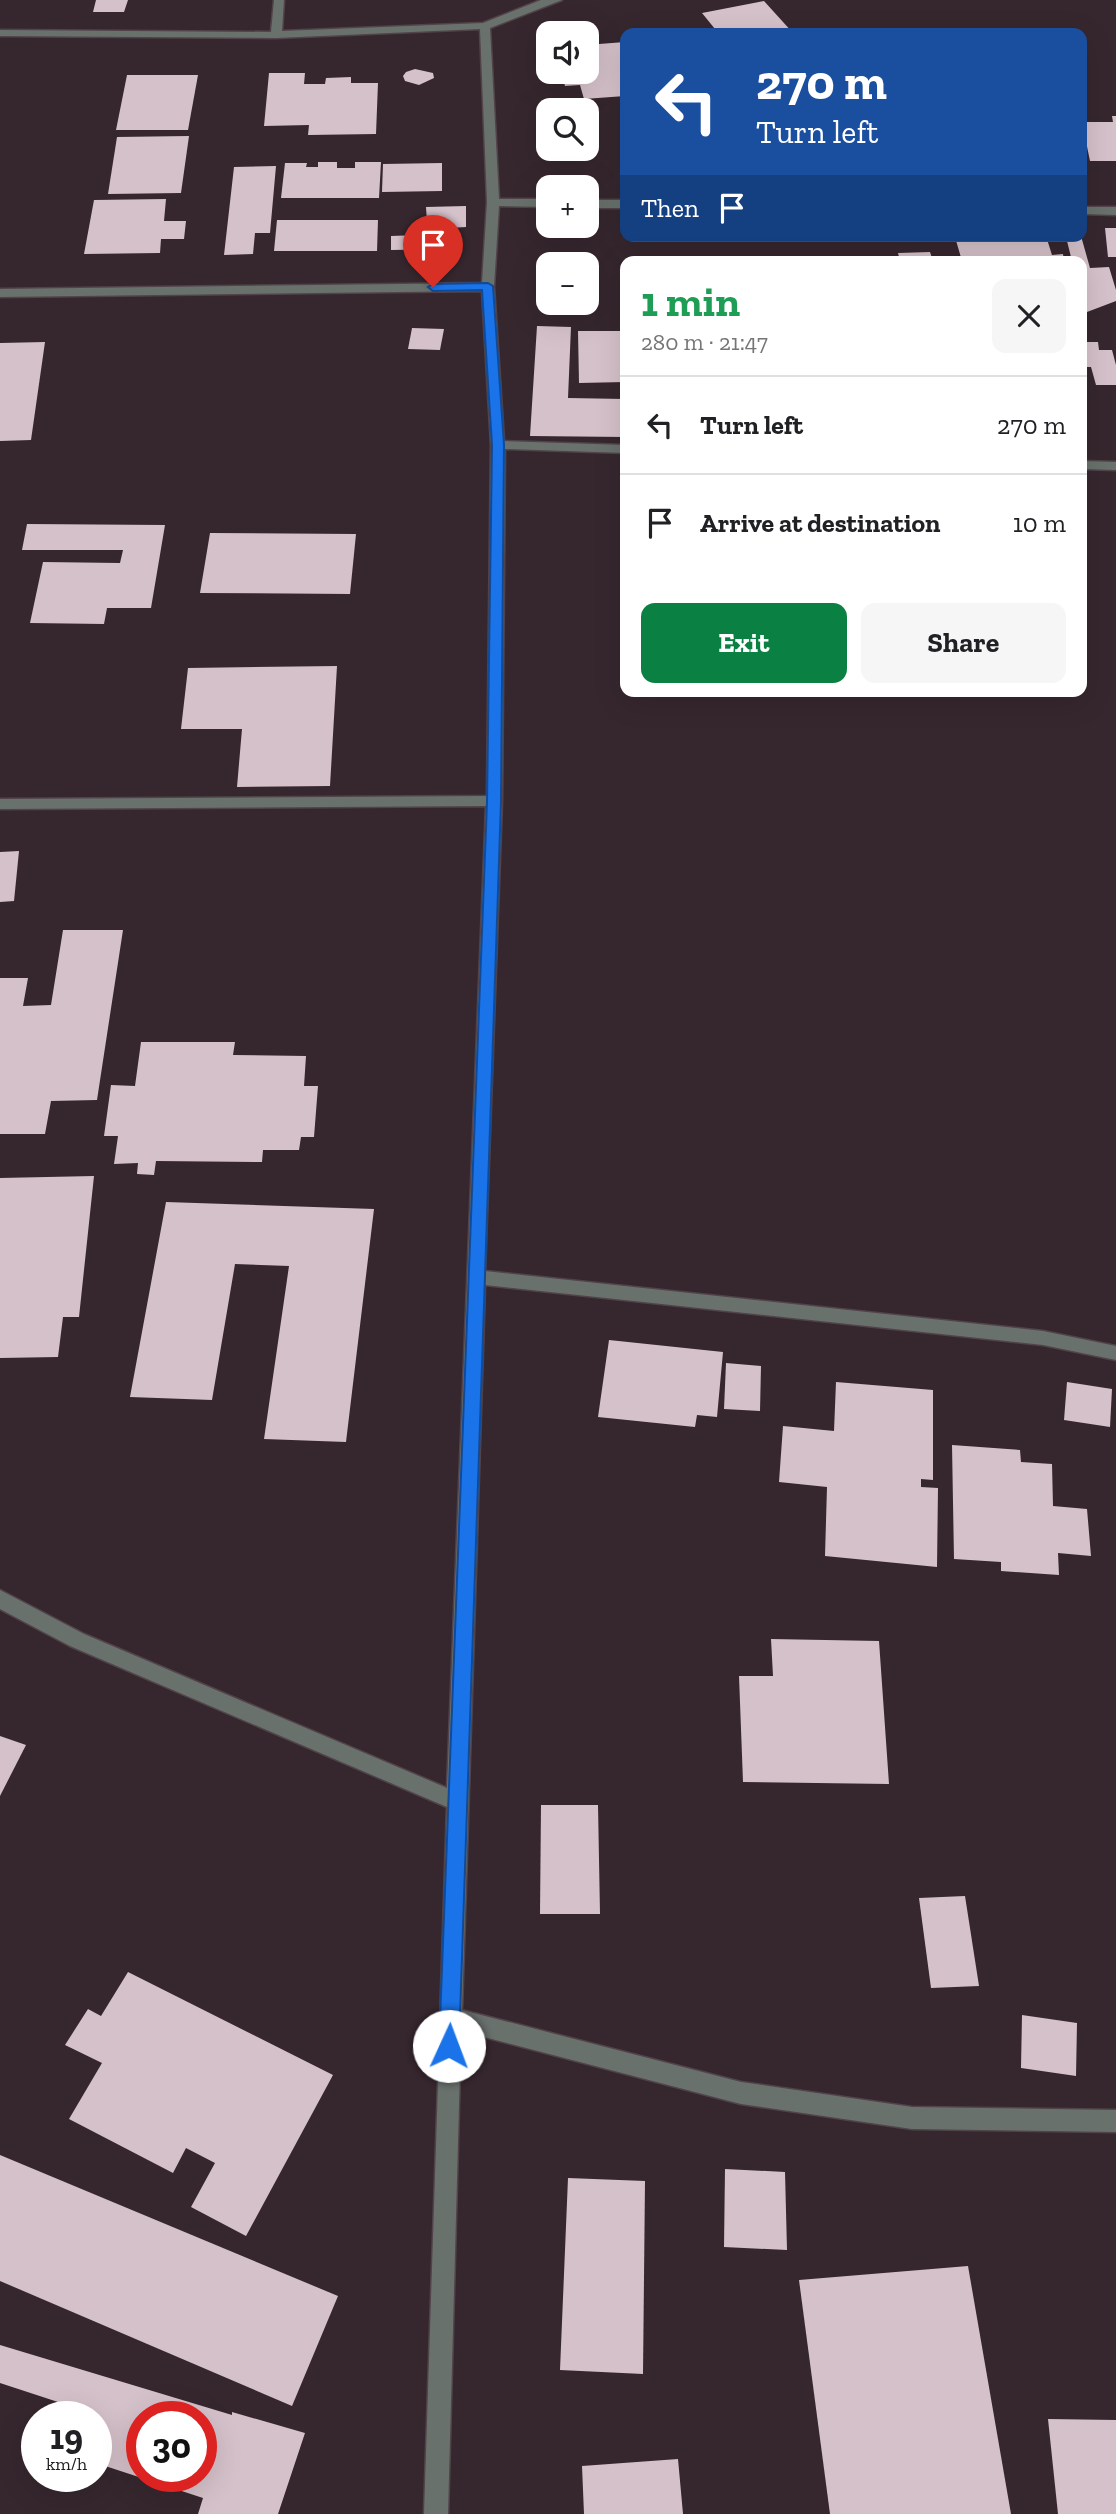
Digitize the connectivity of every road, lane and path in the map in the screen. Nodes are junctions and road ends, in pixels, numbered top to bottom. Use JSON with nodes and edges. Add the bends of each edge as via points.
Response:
{"nodes":[{"id":1,"x":279,"y":0,"type":"edge"},
{"id":2,"x":557,"y":0,"type":"edge"},
{"id":3,"x":485,"y":26,"type":"junction"},
{"id":4,"x":0,"y":33,"type":"edge"},
{"id":5,"x":276,"y":35,"type":"junction"},
{"id":6,"x":493,"y":202,"type":"junction"},
{"id":7,"x":536,"y":203,"type":"edge"},
{"id":8,"x":599,"y":204,"type":"edge"},
{"id":9,"x":620,"y":204,"type":"edge"},
{"id":10,"x":1087,"y":211,"type":"edge"},
{"id":11,"x":1116,"y":211,"type":"edge"},
{"id":12,"x":488,"y":286,"type":"junction"},
{"id":13,"x":0,"y":293,"type":"edge"},
{"id":14,"x":498,"y":445,"type":"junction"},
{"id":15,"x":620,"y":449,"type":"edge"},
{"id":16,"x":1087,"y":465,"type":"edge"},
{"id":17,"x":1116,"y":466,"type":"edge"},
{"id":18,"x":494,"y":802,"type":"junction"},
{"id":19,"x":0,"y":804,"type":"edge"},
{"id":20,"x":475,"y":1277,"type":"junction"},
{"id":21,"x":1116,"y":1353,"type":"edge"},
{"id":22,"x":0,"y":1599,"type":"edge"},
{"id":23,"x":457,"y":1802,"type":"junction"},
{"id":24,"x":450,"y":2018,"type":"junction"},
{"id":25,"x":1116,"y":2121,"type":"edge"},
{"id":26,"x":436,"y":2514,"type":"edge"}],
"edges":[{"from":1,"to":5,"type":"street"},
{"from":2,"to":3,"type":"street"},
{"from":3,"to":5,"type":"street"},
{"from":3,"to":6,"type":"street"},
{"from":4,"to":5,"type":"street"},
{"from":6,"to":7,"type":"street"},
{"from":6,"to":12,"type":"street"},
{"from":8,"to":9,"type":"street"},
{"from":10,"to":11,"type":"street"},
{"from":12,"to":13,"type":"street"},
{"from":12,"to":14,"type":"street"},
{"from":14,"to":15,"type":"street"},
{"from":14,"to":18,"type":"street"},
{"from":16,"to":17,"type":"street"},
{"from":18,"to":19,"type":"street"},
{"from":18,"to":20,"type":"street"},
{"from":20,"to":21,"type":"street","via":[[1043,1338]]},
{"from":20,"to":23,"type":"street"},
{"from":22,"to":23,"type":"street","via":[[77,1640]]},
{"from":23,"to":24,"type":"street"},
{"from":24,"to":25,"type":"street","via":[[741,2093],[912,2118]]},
{"from":24,"to":26,"type":"street"}]}
